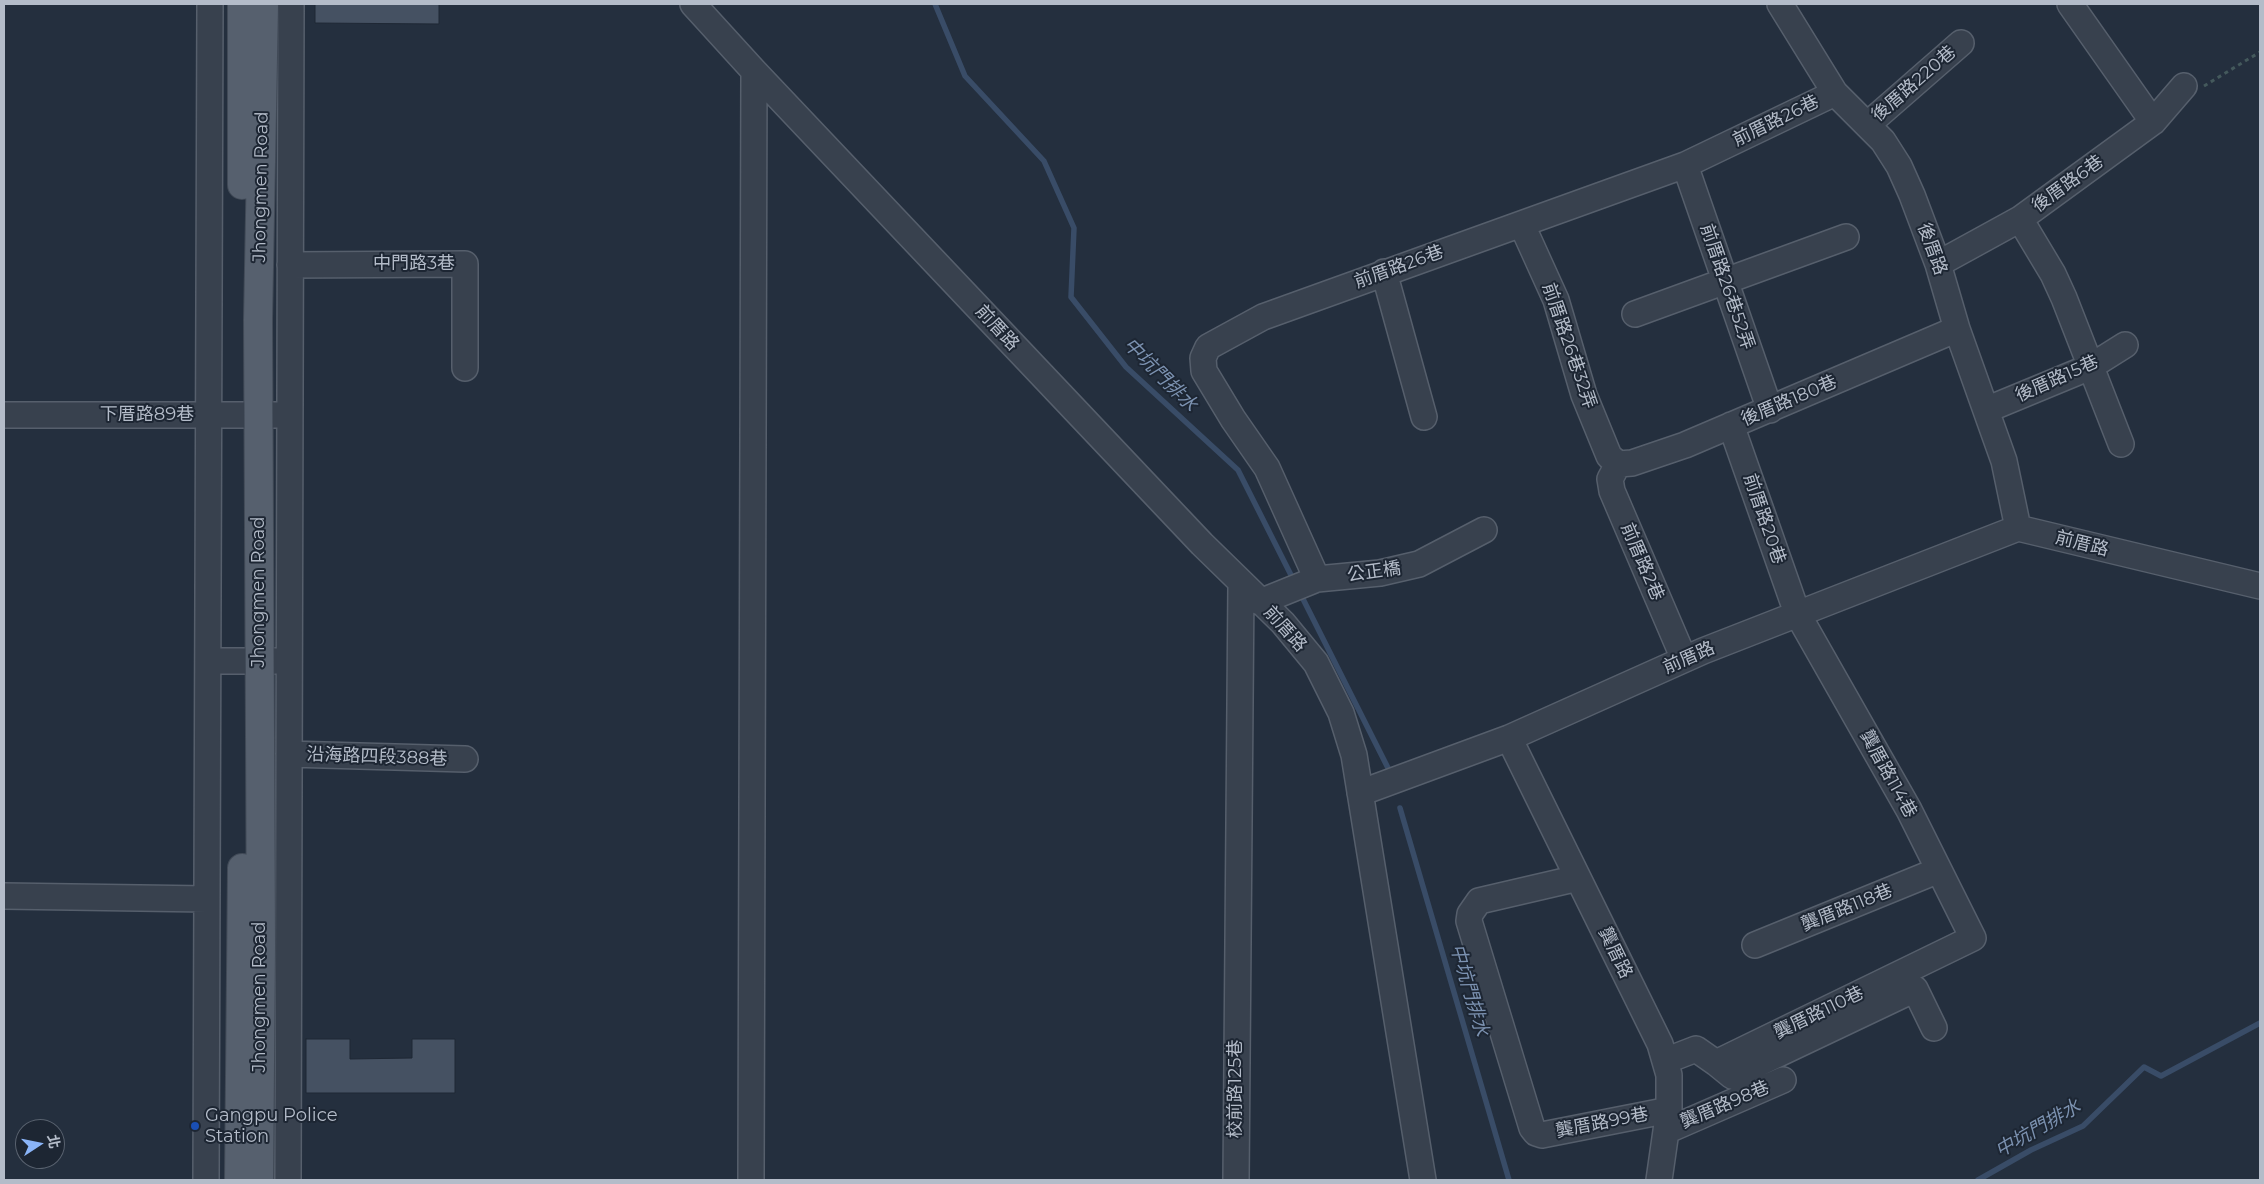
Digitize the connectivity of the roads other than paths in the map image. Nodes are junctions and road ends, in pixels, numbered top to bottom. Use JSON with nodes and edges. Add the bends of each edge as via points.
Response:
{"nodes":[{"id":1,"x":210,"y":4,"type":"edge"},
{"id":2,"x":242,"y":4,"type":"edge"},
{"id":3,"x":264,"y":4,"type":"edge"},
{"id":4,"x":291,"y":4,"type":"edge"},
{"id":5,"x":693,"y":4,"type":"edge"},
{"id":6,"x":1780,"y":4,"type":"edge"},
{"id":7,"x":2070,"y":4,"type":"edge"},
{"id":8,"x":1961,"y":43,"type":"dead end"},
{"id":9,"x":754,"y":71,"type":"junction"},
{"id":10,"x":2184,"y":86,"type":"road end"},
{"id":11,"x":1835,"y":93,"type":"junction"},
{"id":12,"x":2153,"y":122,"type":"junction"},
{"id":13,"x":1867,"y":125,"type":"junction"},
{"id":14,"x":1685,"y":164,"type":"junction"},
{"id":15,"x":2020,"y":220,"type":"junction"},
{"id":16,"x":1522,"y":225,"type":"junction"},
{"id":17,"x":1846,"y":236,"type":"dead end"},
{"id":18,"x":1938,"y":264,"type":"junction"},
{"id":19,"x":290,"y":265,"type":"junction"},
{"id":20,"x":1384,"y":272,"type":"junction"},
{"id":21,"x":1725,"y":281,"type":"junction"},
{"id":22,"x":1635,"y":314,"type":"dead end"},
{"id":23,"x":1958,"y":329,"type":"junction"},
{"id":24,"x":2125,"y":345,"type":"dead end"},
{"id":25,"x":2090,"y":367,"type":"junction"},
{"id":26,"x":465,"y":368,"type":"dead end"},
{"id":27,"x":1770,"y":410,"type":"junction"},
{"id":28,"x":1986,"y":410,"type":"junction"},
{"id":29,"x":4,"y":415,"type":"edge"},
{"id":30,"x":208,"y":415,"type":"junction"},
{"id":31,"x":250,"y":415,"type":"junction"},
{"id":32,"x":290,"y":415,"type":"junction"},
{"id":33,"x":1424,"y":417,"type":"dead end"},
{"id":34,"x":1731,"y":426,"type":"junction"},
{"id":35,"x":2121,"y":444,"type":"dead end"},
{"id":36,"x":1618,"y":464,"type":"junction"},
{"id":37,"x":2018,"y":528,"type":"junction"},
{"id":38,"x":1484,"y":530,"type":"dead end"},
{"id":39,"x":1241,"y":584,"type":"junction"},
{"id":40,"x":1304,"y":585,"type":"junction"},
{"id":41,"x":2260,"y":586,"type":"edge"},
{"id":42,"x":1260,"y":602,"type":"junction"},
{"id":43,"x":1797,"y":613,"type":"junction"},
{"id":44,"x":1684,"y":659,"type":"junction"},
{"id":45,"x":208,"y":661,"type":"junction"},
{"id":46,"x":289,"y":661,"type":"junction"},
{"id":47,"x":251,"y":662,"type":"junction"},
{"id":48,"x":1509,"y":738,"type":"junction"},
{"id":49,"x":289,"y":754,"type":"junction"},
{"id":50,"x":465,"y":759,"type":"dead end"},
{"id":51,"x":1360,"y":793,"type":"junction"},
{"id":52,"x":1939,"y":870,"type":"junction"},
{"id":53,"x":1578,"y":878,"type":"junction"},
{"id":54,"x":4,"y":896,"type":"edge"},
{"id":55,"x":207,"y":899,"type":"junction"},
{"id":56,"x":1973,"y":938,"type":"joint"},
{"id":57,"x":1755,"y":945,"type":"dead end"},
{"id":58,"x":1236,"y":997,"type":"joint"},
{"id":59,"x":1934,"y":1028,"type":"dead end"},
{"id":60,"x":1665,"y":1061,"type":"junction"},
{"id":61,"x":1716,"y":1063,"type":"junction"},
{"id":62,"x":1783,"y":1080,"type":"dead end"},
{"id":63,"x":1668,"y":1120,"type":"junction"},
{"id":64,"x":206,"y":1180,"type":"edge"},
{"id":65,"x":239,"y":1180,"type":"edge"},
{"id":66,"x":258,"y":1180,"type":"edge"},
{"id":67,"x":288,"y":1180,"type":"edge"},
{"id":68,"x":750,"y":1180,"type":"edge"},
{"id":69,"x":1236,"y":1180,"type":"edge"},
{"id":70,"x":1422,"y":1180,"type":"edge"},
{"id":71,"x":1659,"y":1180,"type":"edge"}],
"edges":[{"from":1,"to":30,"type":"street"},
{"from":2,"to":31,"type":"main road","name":"Jhongmen Road"},
{"from":3,"to":31,"type":"main road","name":"Jhongmen Road","via":[[258,320]]},
{"from":4,"to":19,"type":"street","name":"Jhongmen Road"},
{"from":5,"to":9,"type":"street","name":"前厝路"},
{"from":6,"to":11,"type":"street","name":"後厝路"},
{"from":7,"to":12,"type":"street"},
{"from":8,"to":13,"type":"street","name":"後厝路220巷"},
{"from":9,"to":39,"type":"street","name":"前厝路"},
{"from":9,"to":68,"type":"street"},
{"from":10,"to":12,"type":"street","name":"後厝路6巷"},
{"from":11,"to":13,"type":"street","name":"後厝路"},
{"from":11,"to":14,"type":"street","name":"前厝路26巷"},
{"from":12,"to":15,"type":"street","name":"後厝路6巷"},
{"from":13,"to":18,"type":"street","name":"後厝路","via":[[1883,140],[1898,166]]},
{"from":14,"to":16,"type":"street","name":"前厝路26巷"},
{"from":14,"to":21,"type":"street","name":"前厝路26巷52弄"},
{"from":15,"to":18,"type":"street","name":"後厝路6巷"},
{"from":15,"to":25,"type":"street","via":[[2053,274]]},
{"from":16,"to":20,"type":"street","name":"前厝路26巷"},
{"from":16,"to":36,"type":"street","name":"前厝路26巷32弄","via":[[1556,300],[1584,394],[1605,447]]},
{"from":17,"to":21,"type":"street"},
{"from":18,"to":23,"type":"street","name":"後厝路"},
{"from":19,"to":26,"type":"street","name":"中門路3巷","via":[[465,264]]},
{"from":19,"to":32,"type":"street","name":"Jhongmen Road"},
{"from":20,"to":33,"type":"street"},
{"from":20,"to":40,"type":"street","name":"前厝路26巷","via":[[1263,318],[1208,347],[1203,358],[1204,371],[1275,483]]},
{"from":21,"to":22,"type":"street"},
{"from":21,"to":27,"type":"street","name":"前厝路26巷52弄"},
{"from":23,"to":27,"type":"street","name":"後厝路180巷"},
{"from":23,"to":28,"type":"street","name":"後厝路"},
{"from":24,"to":25,"type":"street","name":"後厝路15巷"},
{"from":25,"to":28,"type":"street","name":"後厝路15巷"},
{"from":25,"to":35,"type":"street"},
{"from":27,"to":34,"type":"street","name":"後厝路180巷"},
{"from":28,"to":37,"type":"street","name":"後厝路","via":[[2004,461]]},
{"from":29,"to":30,"type":"street","name":"下厝路89巷"},
{"from":30,"to":31,"type":"street","name":"下厝路89巷"},
{"from":30,"to":45,"type":"street"},
{"from":31,"to":32,"type":"street","name":"下厝路89巷"},
{"from":31,"to":47,"type":"main road","name":"Jhongmen Road"},
{"from":32,"to":46,"type":"street","name":"Jhongmen Road"},
{"from":34,"to":36,"type":"street","name":"後厝路180巷","via":[[1632,463]]},
{"from":34,"to":43,"type":"street","name":"前厝路20巷"},
{"from":36,"to":44,"type":"street","name":"前厝路2巷","via":[[1610,479],[1612,491]]},
{"from":37,"to":41,"type":"street","name":"前厝路"},
{"from":37,"to":43,"type":"street","name":"前厝路"},
{"from":38,"to":40,"type":"street","name":"公正橋","via":[[1419,564]]},
{"from":39,"to":42,"type":"street","name":"前厝路"},
{"from":39,"to":58,"type":"street","name":"前厝路"},
{"from":40,"to":42,"type":"street","name":"公正橋"},
{"from":42,"to":51,"type":"street","name":"前厝路","via":[[1316,664],[1341,714],[1354,755]]},
{"from":43,"to":44,"type":"street","name":"前厝路"},
{"from":43,"to":52,"type":"street","name":"龔厝路114巷","via":[[1909,810]]},
{"from":44,"to":48,"type":"street","name":"前厝路"},
{"from":45,"to":47,"type":"street"},
{"from":45,"to":55,"type":"street"},
{"from":46,"to":47,"type":"street"},
{"from":46,"to":49,"type":"street","name":"Jhongmen Road"},
{"from":47,"to":65,"type":"main road","name":"Jhongmen Road"},
{"from":47,"to":66,"type":"main road","name":"Jhongmen Road","via":[[261,945]]},
{"from":48,"to":51,"type":"street","name":"前厝路"},
{"from":48,"to":53,"type":"street","name":"龔厝路"},
{"from":49,"to":50,"type":"street","name":"沿海路四段388巷"},
{"from":49,"to":67,"type":"street","name":"Jhongmen Road"},
{"from":51,"to":70,"type":"street"},
{"from":52,"to":56,"type":"street","name":"龔厝路114巷"},
{"from":52,"to":57,"type":"street","name":"龔厝路118巷"},
{"from":53,"to":60,"type":"street","name":"龔厝路","via":[[1660,1044]]},
{"from":53,"to":63,"type":"street","name":"龔厝路99巷","via":[[1479,901],[1470,914],[1469,921],[1532,1128],[1542,1135]]},
{"from":54,"to":55,"type":"street"},
{"from":55,"to":64,"type":"street"},
{"from":56,"to":61,"type":"street","name":"龔厝路110巷"},
{"from":58,"to":69,"type":"street","name":"校前路125巷"},
{"from":59,"to":61,"type":"street","via":[[1915,989],[1732,1076]]},
{"from":60,"to":61,"type":"street","via":[[1696,1050]]},
{"from":60,"to":63,"type":"street","name":"龔厝路","via":[[1669,1075]]},
{"from":62,"to":63,"type":"street","name":"龔厝路98巷"},
{"from":63,"to":71,"type":"street","name":"龔厝路"}]}
